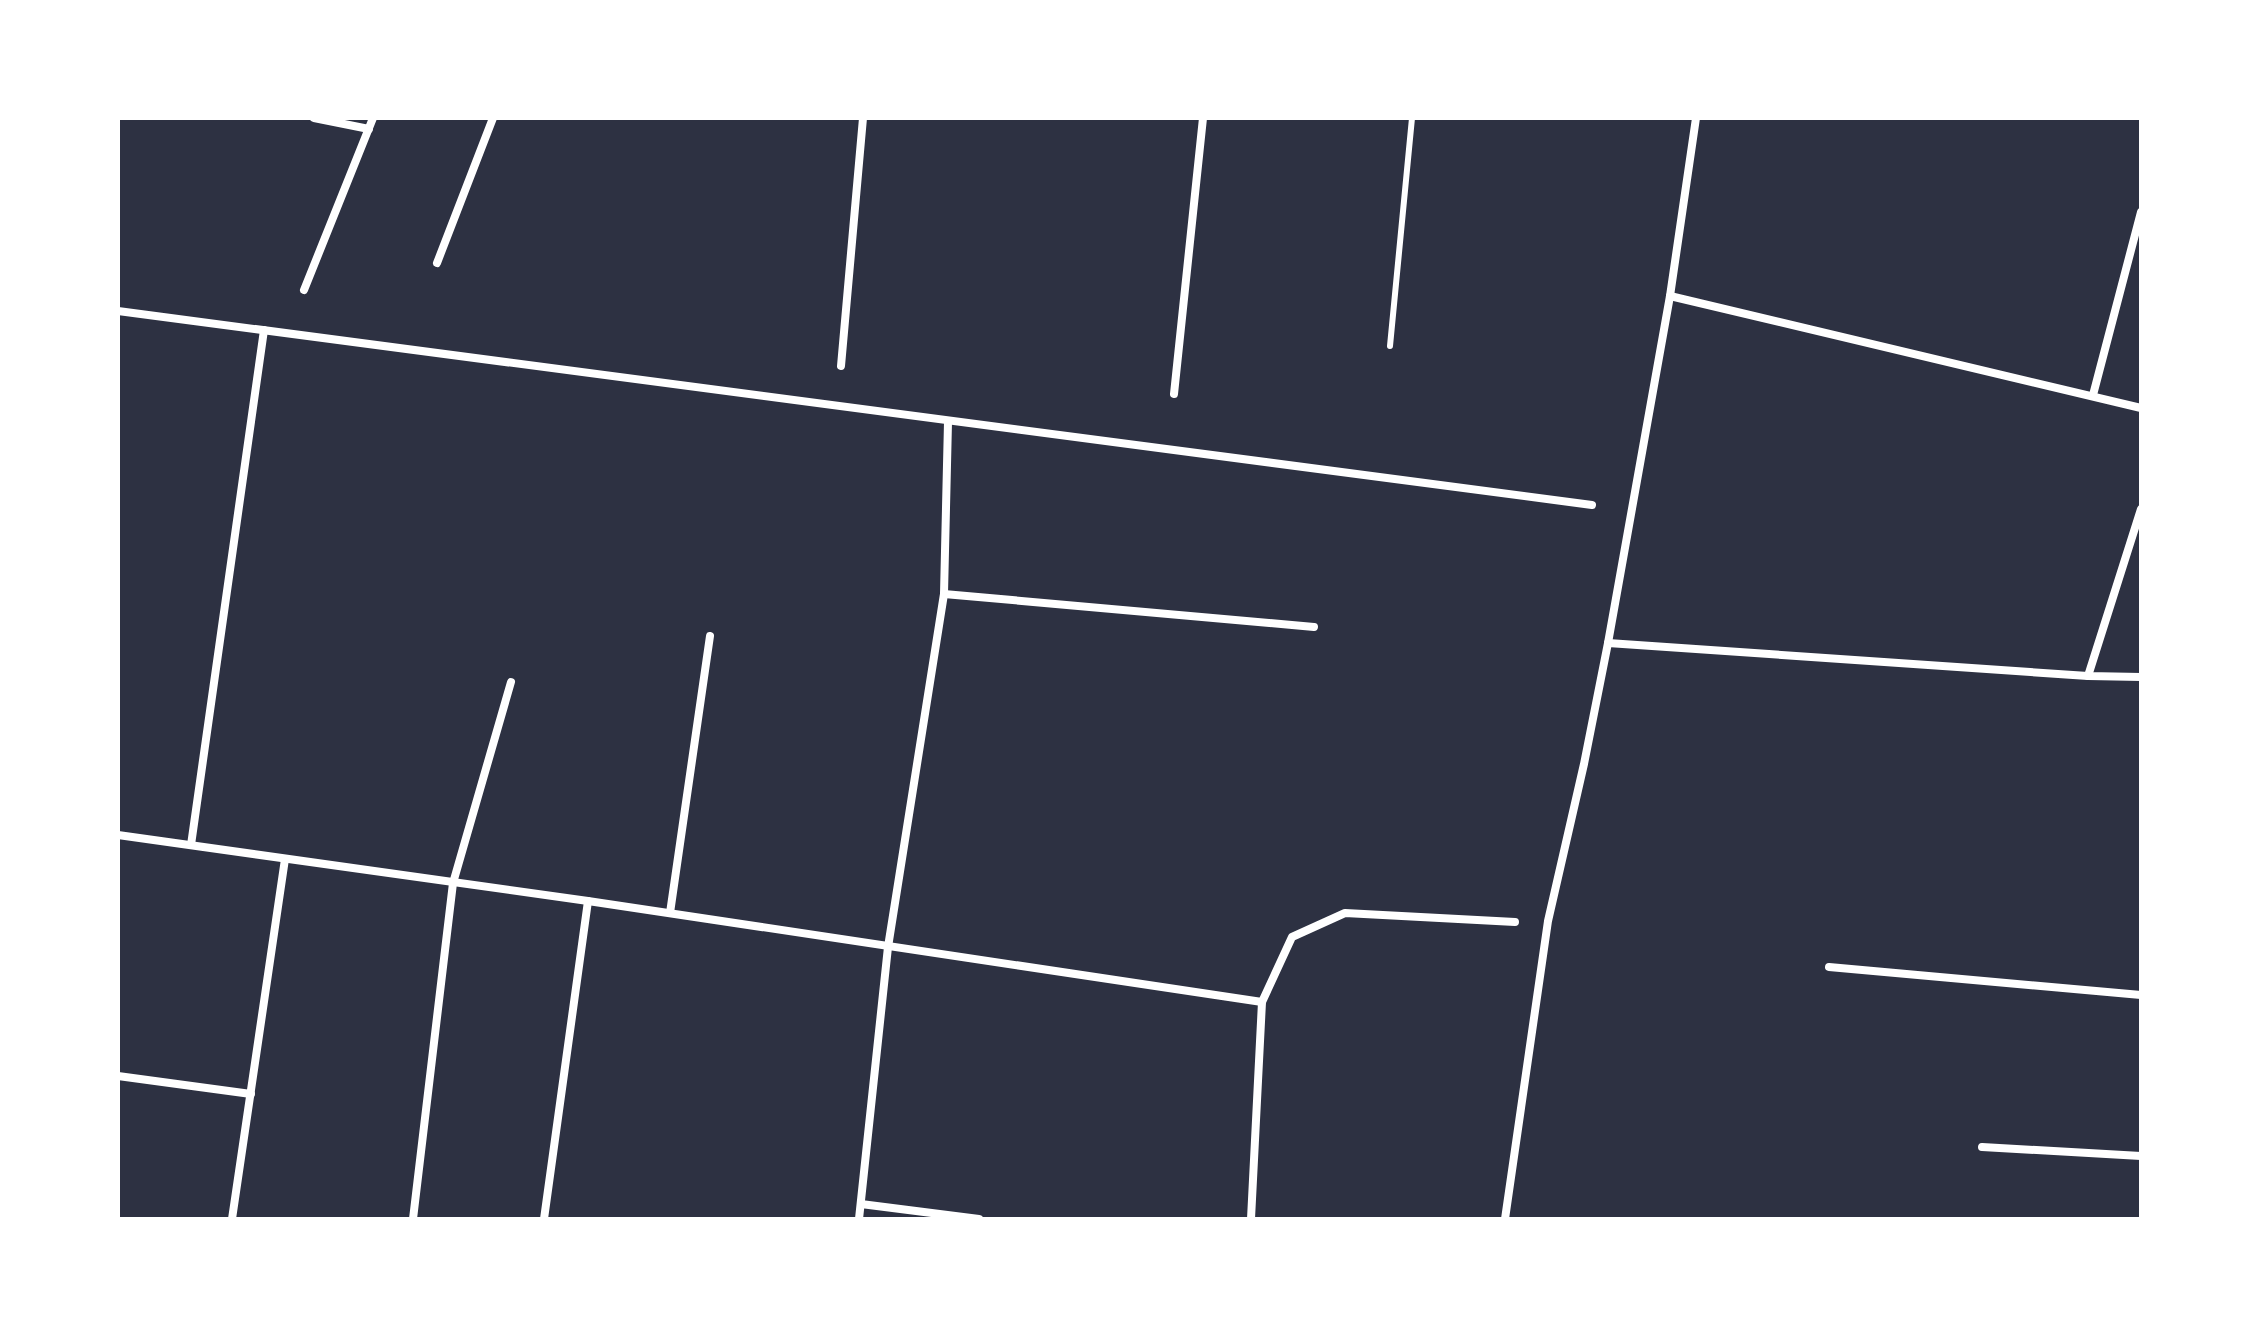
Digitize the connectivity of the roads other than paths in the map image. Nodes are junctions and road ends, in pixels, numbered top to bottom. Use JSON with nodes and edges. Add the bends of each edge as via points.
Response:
{"nodes":[{"id":1,"x":314,"y":118,"type":"edge"},
{"id":2,"x":373,"y":118,"type":"edge"},
{"id":3,"x":493,"y":118,"type":"edge"},
{"id":4,"x":863,"y":118,"type":"edge"},
{"id":5,"x":1203,"y":118,"type":"edge"},
{"id":6,"x":1412,"y":118,"type":"edge"},
{"id":7,"x":1696,"y":118,"type":"edge"},
{"id":8,"x":369,"y":129,"type":"junction"},
{"id":9,"x":2141,"y":212,"type":"edge"},
{"id":10,"x":437,"y":263,"type":"dead end"},
{"id":11,"x":304,"y":290,"type":"dead end"},
{"id":12,"x":1670,"y":296,"type":"junction"},
{"id":13,"x":118,"y":311,"type":"edge"},
{"id":14,"x":264,"y":330,"type":"junction"},
{"id":15,"x":1390,"y":346,"type":"dead end"},
{"id":16,"x":841,"y":366,"type":"dead end"},
{"id":17,"x":1174,"y":394,"type":"dead end"},
{"id":18,"x":2093,"y":395,"type":"junction"},
{"id":19,"x":2141,"y":408,"type":"edge"},
{"id":20,"x":948,"y":422,"type":"junction"},
{"id":21,"x":1592,"y":505,"type":"dead end"},
{"id":22,"x":2141,"y":509,"type":"edge"},
{"id":23,"x":944,"y":594,"type":"junction"},
{"id":24,"x":1314,"y":627,"type":"dead end"},
{"id":25,"x":710,"y":636,"type":"dead end"},
{"id":26,"x":1608,"y":643,"type":"junction"},
{"id":27,"x":2088,"y":676,"type":"junction"},
{"id":28,"x":2141,"y":677,"type":"edge"},
{"id":29,"x":511,"y":682,"type":"dead end"},
{"id":30,"x":118,"y":835,"type":"edge"},
{"id":31,"x":191,"y":845,"type":"junction"},
{"id":32,"x":285,"y":859,"type":"junction"},
{"id":33,"x":453,"y":883,"type":"junction"},
{"id":34,"x":588,"y":901,"type":"junction"},
{"id":35,"x":670,"y":913,"type":"junction"},
{"id":36,"x":1515,"y":922,"type":"dead end"},
{"id":37,"x":888,"y":947,"type":"junction"},
{"id":38,"x":1829,"y":967,"type":"dead end"},
{"id":39,"x":2141,"y":995,"type":"edge"},
{"id":40,"x":1262,"y":1002,"type":"junction"},
{"id":41,"x":118,"y":1076,"type":"edge"},
{"id":42,"x":251,"y":1094,"type":"junction"},
{"id":43,"x":1982,"y":1147,"type":"dead end"},
{"id":44,"x":2141,"y":1156,"type":"edge"},
{"id":45,"x":861,"y":1204,"type":"junction"},
{"id":46,"x":232,"y":1219,"type":"edge"},
{"id":47,"x":413,"y":1219,"type":"edge"},
{"id":48,"x":544,"y":1219,"type":"edge"},
{"id":49,"x":859,"y":1219,"type":"edge"},
{"id":50,"x":979,"y":1219,"type":"edge"},
{"id":51,"x":1251,"y":1219,"type":"edge"},
{"id":52,"x":1505,"y":1219,"type":"edge"}],
"edges":[{"from":1,"to":8,"type":"street"},
{"from":2,"to":8,"type":"street"},
{"from":3,"to":10,"type":"street"},
{"from":4,"to":16,"type":"street"},
{"from":5,"to":17,"type":"street"},
{"from":6,"to":15,"type":"lane"},
{"from":7,"to":12,"type":"street"},
{"from":8,"to":11,"type":"street"},
{"from":9,"to":18,"type":"street"},
{"from":12,"to":18,"type":"street"},
{"from":12,"to":26,"type":"street"},
{"from":13,"to":14,"type":"street"},
{"from":14,"to":20,"type":"street"},
{"from":14,"to":31,"type":"street"},
{"from":18,"to":19,"type":"street"},
{"from":20,"to":21,"type":"street"},
{"from":20,"to":23,"type":"street"},
{"from":22,"to":27,"type":"street"},
{"from":23,"to":24,"type":"street"},
{"from":23,"to":37,"type":"street"},
{"from":25,"to":35,"type":"street"},
{"from":26,"to":27,"type":"street"},
{"from":26,"to":52,"type":"street","via":[[1548,921]]},
{"from":27,"to":28,"type":"street"},
{"from":29,"to":33,"type":"street"},
{"from":30,"to":31,"type":"street"},
{"from":31,"to":32,"type":"street"},
{"from":32,"to":33,"type":"street"},
{"from":32,"to":42,"type":"street"},
{"from":33,"to":34,"type":"street"},
{"from":33,"to":47,"type":"street"},
{"from":34,"to":35,"type":"street"},
{"from":34,"to":48,"type":"street"},
{"from":35,"to":37,"type":"street"},
{"from":36,"to":40,"type":"street","via":[[1345,913],[1292,937]]},
{"from":37,"to":40,"type":"street"},
{"from":37,"to":45,"type":"street"},
{"from":38,"to":39,"type":"street"},
{"from":40,"to":51,"type":"street"},
{"from":41,"to":42,"type":"street"},
{"from":42,"to":46,"type":"street"},
{"from":43,"to":44,"type":"street"},
{"from":45,"to":49,"type":"street"},
{"from":45,"to":50,"type":"street"}]}
